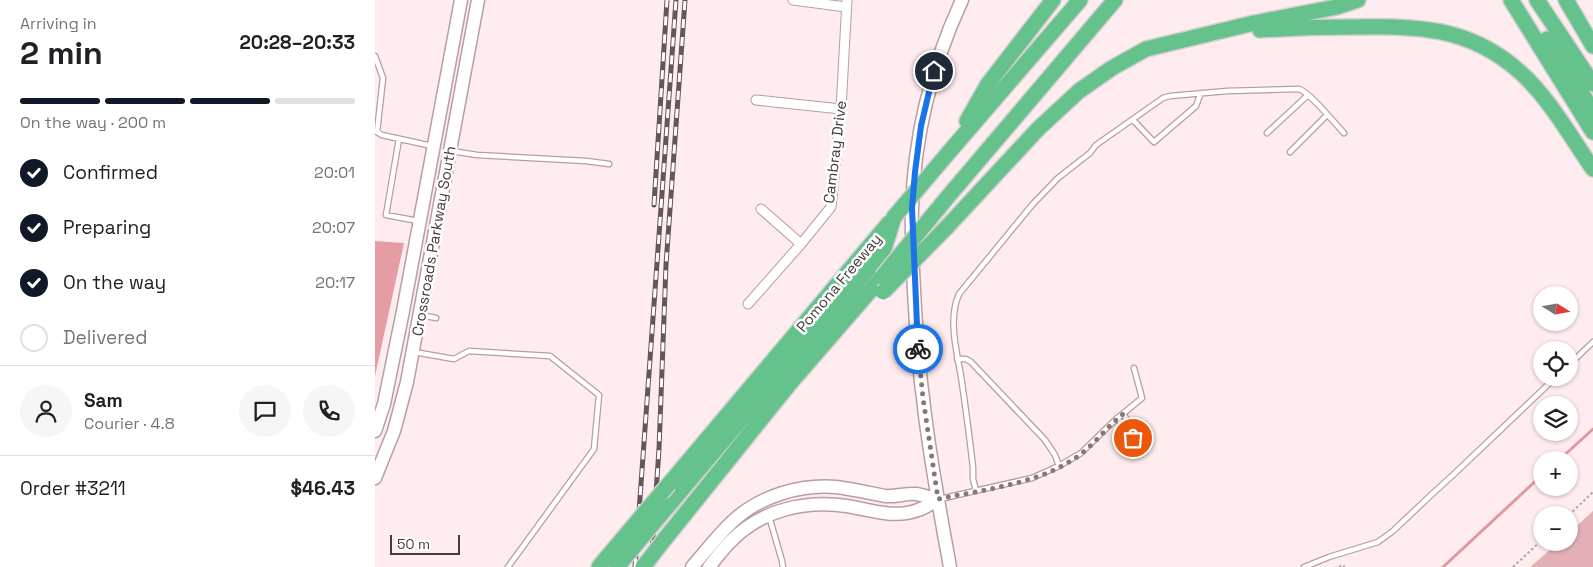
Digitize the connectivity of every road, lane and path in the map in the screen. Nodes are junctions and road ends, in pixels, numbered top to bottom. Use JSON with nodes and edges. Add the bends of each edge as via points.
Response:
{"nodes":[{"id":1,"x":461,"y":0,"type":"edge"},
{"id":2,"x":479,"y":0,"type":"edge"},
{"id":3,"x":793,"y":0,"type":"edge"},
{"id":4,"x":962,"y":0,"type":"edge"},
{"id":5,"x":1053,"y":0,"type":"edge"},
{"id":6,"x":1081,"y":0,"type":"edge"},
{"id":7,"x":1115,"y":0,"type":"edge"},
{"id":8,"x":1358,"y":0,"type":"edge"},
{"id":9,"x":1537,"y":0,"type":"edge"},
{"id":10,"x":1567,"y":0,"type":"edge"},
{"id":11,"x":1515,"y":2,"type":"edge"},
{"id":12,"x":847,"y":4,"type":"edge"},
{"id":13,"x":1219,"y":32,"type":"junction"},
{"id":14,"x":1569,"y":46,"type":"junction"},
{"id":15,"x":1593,"y":46,"type":"edge"},
{"id":16,"x":375,"y":56,"type":"edge"},
{"id":17,"x":1593,"y":84,"type":"edge"},
{"id":18,"x":1200,"y":94,"type":"junction"},
{"id":19,"x":1308,"y":95,"type":"junction"},
{"id":20,"x":1593,"y":99,"type":"edge"},
{"id":21,"x":756,"y":100,"type":"dead end"},
{"id":22,"x":841,"y":109,"type":"junction"},
{"id":23,"x":1593,"y":111,"type":"edge"},
{"id":24,"x":1327,"y":115,"type":"junction"},
{"id":25,"x":1133,"y":120,"type":"junction"},
{"id":26,"x":1593,"y":132,"type":"edge"},
{"id":27,"x":1344,"y":133,"type":"dead end"},
{"id":28,"x":1267,"y":134,"type":"dead end"},
{"id":29,"x":399,"y":139,"type":"junction"},
{"id":30,"x":433,"y":146,"type":"junction"},
{"id":31,"x":450,"y":151,"type":"junction"},
{"id":32,"x":950,"y":151,"type":"junction"},
{"id":33,"x":1290,"y":152,"type":"dead end"},
{"id":34,"x":609,"y":164,"type":"dead end"},
{"id":35,"x":1593,"y":169,"type":"edge"},
{"id":36,"x":761,"y":209,"type":"dead end"},
{"id":37,"x":894,"y":218,"type":"junction"},
{"id":38,"x":419,"y":222,"type":"junction"},
{"id":39,"x":801,"y":244,"type":"junction"},
{"id":40,"x":883,"y":284,"type":"junction"},
{"id":41,"x":748,"y":304,"type":"dead end"},
{"id":42,"x":403,"y":311,"type":"junction"},
{"id":43,"x":420,"y":314,"type":"junction"},
{"id":44,"x":436,"y":318,"type":"dead end"},
{"id":45,"x":1593,"y":342,"type":"edge"},
{"id":46,"x":413,"y":352,"type":"junction"},
{"id":47,"x":1578,"y":356,"type":"edge"},
{"id":48,"x":957,"y":359,"type":"junction"},
{"id":49,"x":1134,"y":368,"type":"dead end"},
{"id":50,"x":1547,"y":386,"type":"edge"},
{"id":51,"x":1123,"y":414,"type":"junction"},
{"id":52,"x":1117,"y":418,"type":"junction"},
{"id":53,"x":375,"y":431,"type":"edge"},
{"id":54,"x":1059,"y":466,"type":"junction"},
{"id":55,"x":375,"y":478,"type":"edge"},
{"id":56,"x":976,"y":491,"type":"junction"},
{"id":57,"x":1593,"y":492,"type":"edge"},
{"id":58,"x":938,"y":499,"type":"junction"},
{"id":59,"x":1578,"y":506,"type":"edge"},
{"id":60,"x":768,"y":514,"type":"junction"},
{"id":61,"x":1533,"y":548,"type":"edge"},
{"id":62,"x":608,"y":563,"type":"edge"},
{"id":63,"x":508,"y":567,"type":"edge"},
{"id":64,"x":643,"y":567,"type":"edge"},
{"id":65,"x":692,"y":567,"type":"edge"},
{"id":66,"x":709,"y":567,"type":"edge"},
{"id":67,"x":783,"y":567,"type":"edge"},
{"id":68,"x":950,"y":567,"type":"edge"},
{"id":69,"x":1304,"y":567,"type":"edge"},
{"id":70,"x":1339,"y":567,"type":"edge"},
{"id":71,"x":1345,"y":567,"type":"edge"},
{"id":72,"x":1513,"y":567,"type":"edge"}],
"edges":[{"from":1,"to":30,"type":"street","name":"Crossroads Parkway South"},
{"from":2,"to":31,"type":"street","name":"Crossroads Parkway South"},
{"from":3,"to":12,"type":"street"},
{"from":4,"to":58,"type":"street","via":[[934,71],[921,126],[912,208],[918,351]]},
{"from":5,"to":32,"type":"highway","via":[[988,84]]},
{"from":6,"to":32,"type":"highway","name":"Pomona Freeway"},
{"from":7,"to":40,"type":"highway","name":"Pomona Freeway","bridge":true,"via":[[946,199]]},
{"from":8,"to":13,"type":"highway"},
{"from":9,"to":14,"type":"highway"},
{"from":10,"to":15,"type":"highway"},
{"from":11,"to":23,"type":"highway"},
{"from":11,"to":26,"type":"highway"},
{"from":12,"to":22,"type":"street","name":"Cambray Drive"},
{"from":13,"to":35,"type":"highway","via":[[1397,26],[1452,34],[1476,43],[1520,72],[1553,110]]},
{"from":13,"to":40,"type":"highway","bridge":true,"via":[[1146,49],[1079,91],[1037,129],[946,228]]},
{"from":14,"to":17,"type":"highway"},
{"from":14,"to":20,"type":"highway","via":[[1578,76]]},
{"from":16,"to":29,"type":"lane","via":[[383,78],[377,132]]},
{"from":18,"to":19,"type":"lane","via":[[1299,89]]},
{"from":18,"to":25,"type":"lane","via":[[1163,98]]},
{"from":18,"to":25,"type":"lane","via":[[1196,106],[1154,142]]},
{"from":19,"to":24,"type":"lane"},
{"from":19,"to":28,"type":"lane"},
{"from":21,"to":22,"type":"street"},
{"from":22,"to":39,"type":"street","name":"Cambray Drive","via":[[831,207]]},
{"from":24,"to":27,"type":"lane"},
{"from":24,"to":33,"type":"lane"},
{"from":25,"to":48,"type":"lane","via":[[1096,145],[1058,178],[959,294],[954,312]]},
{"from":29,"to":30,"type":"lane"},
{"from":29,"to":38,"type":"lane","via":[[386,215]]},
{"from":30,"to":38,"type":"street","name":"Crossroads Parkway South"},
{"from":31,"to":34,"type":"lane"},
{"from":31,"to":43,"type":"street","name":"Crossroads Parkway South"},
{"from":32,"to":37,"type":"highway","name":"Pomona Freeway","bridge":true},
{"from":36,"to":39,"type":"street"},
{"from":37,"to":62,"type":"highway","name":"Pomona Freeway","bridge":true,"via":[[669,484]]},
{"from":37,"to":62,"type":"highway","bridge":true,"via":[[883,252],[668,506]]},
{"from":38,"to":42,"type":"street","name":"Crossroads Parkway South"},
{"from":39,"to":41,"type":"street","name":"Cambray Drive"},
{"from":40,"to":64,"type":"highway","name":"Pomona Freeway","bridge":true,"via":[[791,382]]},
{"from":42,"to":43,"type":"street"},
{"from":42,"to":53,"type":"street","name":"Crossroads Parkway South","via":[[384,404]]},
{"from":43,"to":44,"type":"lane"},
{"from":43,"to":46,"type":"street","name":"Crossroads Parkway South"},
{"from":45,"to":47,"type":"lane"},
{"from":46,"to":55,"type":"street","name":"Crossroads Parkway South","via":[[395,430]]},
{"from":46,"to":63,"type":"lane","via":[[454,360],[469,351],[550,356],[599,395],[594,449]]},
{"from":48,"to":54,"type":"lane","via":[[971,362],[1045,440]]},
{"from":48,"to":56,"type":"lane"},
{"from":49,"to":51,"type":"lane","via":[[1142,398]]},
{"from":50,"to":69,"type":"lane","via":[[1377,542]]},
{"from":51,"to":52,"type":"lane"},
{"from":51,"to":52,"type":"lane","via":[[1138,434],[1139,441]]},
{"from":52,"to":54,"type":"lane","via":[[1081,453]]},
{"from":54,"to":56,"type":"lane","via":[[1032,478]]},
{"from":56,"to":58,"type":"lane"},
{"from":57,"to":59,"type":"path"},
{"from":58,"to":60,"type":"street","via":[[918,510],[901,514],[815,504]]},
{"from":58,"to":65,"type":"street","via":[[915,494],[887,496],[836,487],[781,493],[734,520]]},
{"from":58,"to":68,"type":"street"},
{"from":60,"to":66,"type":"street","via":[[731,540]]},
{"from":60,"to":67,"type":"lane"},
{"from":61,"to":72,"type":"path"},
{"from":70,"to":71,"type":"path"}]}
